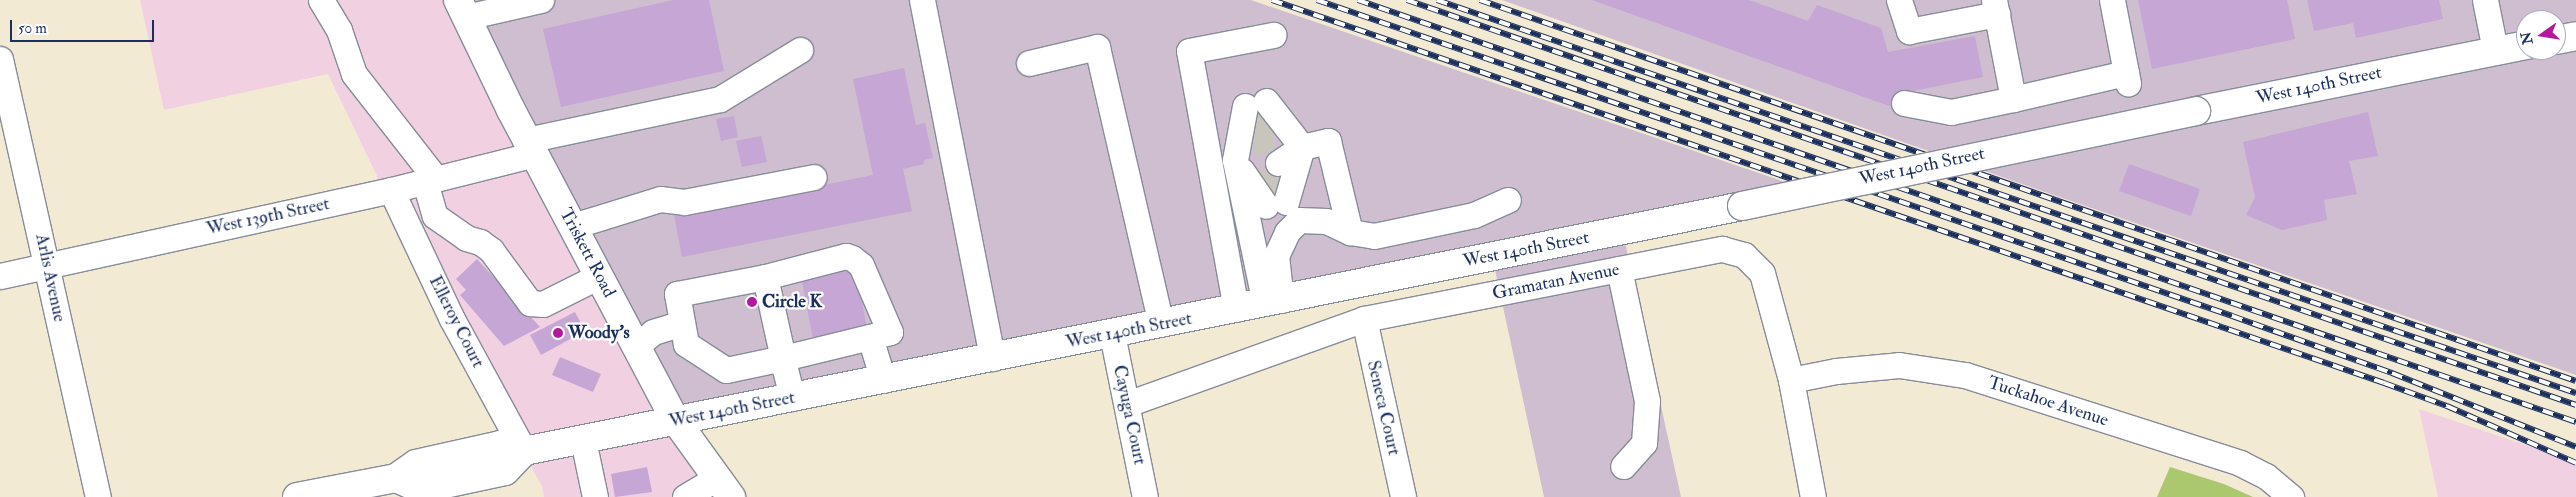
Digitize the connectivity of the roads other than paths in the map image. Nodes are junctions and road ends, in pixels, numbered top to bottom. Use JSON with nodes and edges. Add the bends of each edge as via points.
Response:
{"nodes":[{"id":1,"x":321,"y":0,"type":"edge"},
{"id":2,"x":541,"y":0,"type":"edge"},
{"id":3,"x":922,"y":0,"type":"edge"},
{"id":4,"x":1899,"y":0,"type":"edge"},
{"id":5,"x":2112,"y":0,"type":"edge"},
{"id":6,"x":2485,"y":0,"type":"edge"},
{"id":7,"x":1996,"y":7,"type":"edge"},
{"id":8,"x":462,"y":9,"type":"edge"},
{"id":9,"x":1273,"y":35,"type":"dead end"},
{"id":10,"x":2516,"y":47,"type":"edge"},
{"id":11,"x":800,"y":50,"type":"dead end"},
{"id":12,"x":2496,"y":50,"type":"junction"},
{"id":13,"x":0,"y":58,"type":"edge"},
{"id":14,"x":1029,"y":63,"type":"dead end"},
{"id":15,"x":2014,"y":99,"type":"junction"},
{"id":16,"x":1904,"y":103,"type":"dead end"},
{"id":17,"x":1259,"y":123,"type":"junction"},
{"id":18,"x":531,"y":147,"type":"junction"},
{"id":19,"x":1302,"y":147,"type":"junction"},
{"id":20,"x":814,"y":177,"type":"dead end"},
{"id":21,"x":431,"y":180,"type":"junction"},
{"id":22,"x":1268,"y":183,"type":"junction"},
{"id":23,"x":391,"y":190,"type":"junction"},
{"id":24,"x":1508,"y":200,"type":"dead end"},
{"id":25,"x":573,"y":226,"type":"junction"},
{"id":26,"x":1350,"y":232,"type":"junction"},
{"id":27,"x":48,"y":266,"type":"junction"},
{"id":28,"x":1619,"y":270,"type":"junction"},
{"id":29,"x":0,"y":276,"type":"edge"},
{"id":30,"x":599,"y":276,"type":"junction"},
{"id":31,"x":765,"y":277,"type":"junction"},
{"id":32,"x":1273,"y":302,"type":"junction"},
{"id":33,"x":1236,"y":309,"type":"junction"},
{"id":34,"x":1364,"y":319,"type":"junction"},
{"id":35,"x":682,"y":323,"type":"junction"},
{"id":36,"x":1161,"y":324,"type":"junction"},
{"id":37,"x":1112,"y":334,"type":"junction"},
{"id":38,"x":870,"y":337,"type":"junction"},
{"id":39,"x":636,"y":346,"type":"junction"},
{"id":40,"x":783,"y":358,"type":"junction"},
{"id":41,"x":992,"y":358,"type":"junction"},
{"id":42,"x":884,"y":380,"type":"junction"},
{"id":43,"x":1790,"y":380,"type":"junction"},
{"id":44,"x":792,"y":398,"type":"junction"},
{"id":45,"x":1127,"y":404,"type":"junction"},
{"id":46,"x":676,"y":422,"type":"junction"},
{"id":47,"x":583,"y":440,"type":"junction"},
{"id":48,"x":524,"y":451,"type":"junction"},
{"id":49,"x":1623,"y":466,"type":"dead end"},
{"id":50,"x":383,"y":486,"type":"edge"},
{"id":51,"x":724,"y":487,"type":"edge"},
{"id":52,"x":98,"y":497,"type":"edge"},
{"id":53,"x":297,"y":497,"type":"edge"},
{"id":54,"x":594,"y":497,"type":"edge"},
{"id":55,"x":685,"y":497,"type":"edge"},
{"id":56,"x":1145,"y":497,"type":"edge"},
{"id":57,"x":1403,"y":497,"type":"edge"},
{"id":58,"x":1813,"y":497,"type":"edge"},
{"id":59,"x":2291,"y":497,"type":"edge"}],
"edges":[{"from":1,"to":21,"type":"street","via":[[338,30],[354,74]]},
{"from":2,"to":8,"type":"street"},
{"from":3,"to":41,"type":"street"},
{"from":4,"to":7,"type":"street","via":[[1909,31]]},
{"from":5,"to":15,"type":"street","via":[[2127,78]]},
{"from":6,"to":12,"type":"street"},
{"from":7,"to":15,"type":"street"},
{"from":8,"to":18,"type":"main road","name":"Triskett Road"},
{"from":9,"to":33,"type":"street","via":[[1189,51]]},
{"from":10,"to":12,"type":"main road","name":"West 140th Street"},
{"from":11,"to":18,"type":"street","name":"West 139th Street","via":[[720,99]]},
{"from":12,"to":32,"type":"main road","name":"West 140th Street","bridge":true},
{"from":13,"to":27,"type":"street","name":"Arlis Avenue"},
{"from":14,"to":36,"type":"street","via":[[1098,47]]},
{"from":15,"to":16,"type":"street","via":[[1951,112]]},
{"from":17,"to":19,"type":"street"},
{"from":17,"to":19,"type":"street"},
{"from":17,"to":22,"type":"street"},
{"from":17,"to":22,"type":"street"},
{"from":18,"to":21,"type":"street","name":"West 139th Street"},
{"from":18,"to":25,"type":"main road","name":"Triskett Road"},
{"from":19,"to":22,"type":"street"},
{"from":19,"to":22,"type":"street"},
{"from":19,"to":26,"type":"street","via":[[1328,141]]},
{"from":20,"to":25,"type":"street","via":[[684,202],[660,199]]},
{"from":21,"to":23,"type":"street","name":"West 139th Street"},
{"from":21,"to":30,"type":"street","via":[[435,216],[466,238],[492,250],[530,304],[543,304]]},
{"from":22,"to":32,"type":"street"},
{"from":23,"to":27,"type":"street","name":"West 139th Street"},
{"from":23,"to":48,"type":"street","name":"Elleroy Court","via":[[452,319]]},
{"from":24,"to":26,"type":"street","via":[[1474,215],[1374,236]]},
{"from":25,"to":30,"type":"main road","name":"Triskett Road"},
{"from":26,"to":32,"type":"street","via":[[1326,220],[1299,220],[1287,232],[1276,256]]},
{"from":27,"to":29,"type":"street","name":"West 139th Street"},
{"from":27,"to":52,"type":"street","name":"Arlis Avenue"},
{"from":28,"to":34,"type":"street","name":"Gramatan Avenue"},
{"from":28,"to":43,"type":"street","name":"Gramatan Avenue","via":[[1722,249],[1744,255],[1762,273]]},
{"from":28,"to":49,"type":"street","via":[[1647,401],[1644,443]]},
{"from":30,"to":39,"type":"main road","name":"Triskett Road"},
{"from":31,"to":35,"type":"street","via":[[677,294]]},
{"from":31,"to":38,"type":"street","via":[[846,256],[852,258],[861,264],[890,332]]},
{"from":31,"to":40,"type":"street"},
{"from":32,"to":33,"type":"main road","name":"West 140th Street"},
{"from":33,"to":36,"type":"main road","name":"West 140th Street"},
{"from":34,"to":45,"type":"street","name":"Gramatan Avenue"},
{"from":34,"to":57,"type":"street","name":"Seneca Court"},
{"from":35,"to":39,"type":"street","via":[[653,332]]},
{"from":35,"to":40,"type":"street","via":[[686,344],[726,370]]},
{"from":36,"to":37,"type":"main road","name":"West 140th Street"},
{"from":37,"to":41,"type":"main road","name":"West 140th Street"},
{"from":37,"to":45,"type":"street","name":"Cayuga Court"},
{"from":38,"to":40,"type":"street"},
{"from":38,"to":42,"type":"street"},
{"from":39,"to":46,"type":"main road","name":"Triskett Road"},
{"from":40,"to":44,"type":"street"},
{"from":41,"to":42,"type":"main road","name":"West 140th Street"},
{"from":42,"to":44,"type":"main road","name":"West 140th Street"},
{"from":43,"to":58,"type":"street","name":"Gramatan Avenue"},
{"from":43,"to":59,"type":"street","name":"Tuckahoe Avenue","via":[[1836,371],[1899,365],[1965,375],[2240,464],[2266,476]]},
{"from":44,"to":46,"type":"main road","name":"West 140th Street"},
{"from":45,"to":56,"type":"street","name":"Cayuga Court"},
{"from":46,"to":47,"type":"main road","name":"West 140th Street"},
{"from":46,"to":51,"type":"main road","name":"Triskett Road"},
{"from":47,"to":48,"type":"main road","name":"West 140th Street"},
{"from":47,"to":54,"type":"street"},
{"from":48,"to":50,"type":"main road","via":[[505,471],[420,488]]},
{"from":50,"to":53,"type":"main road"},
{"from":51,"to":55,"type":"street"}]}
